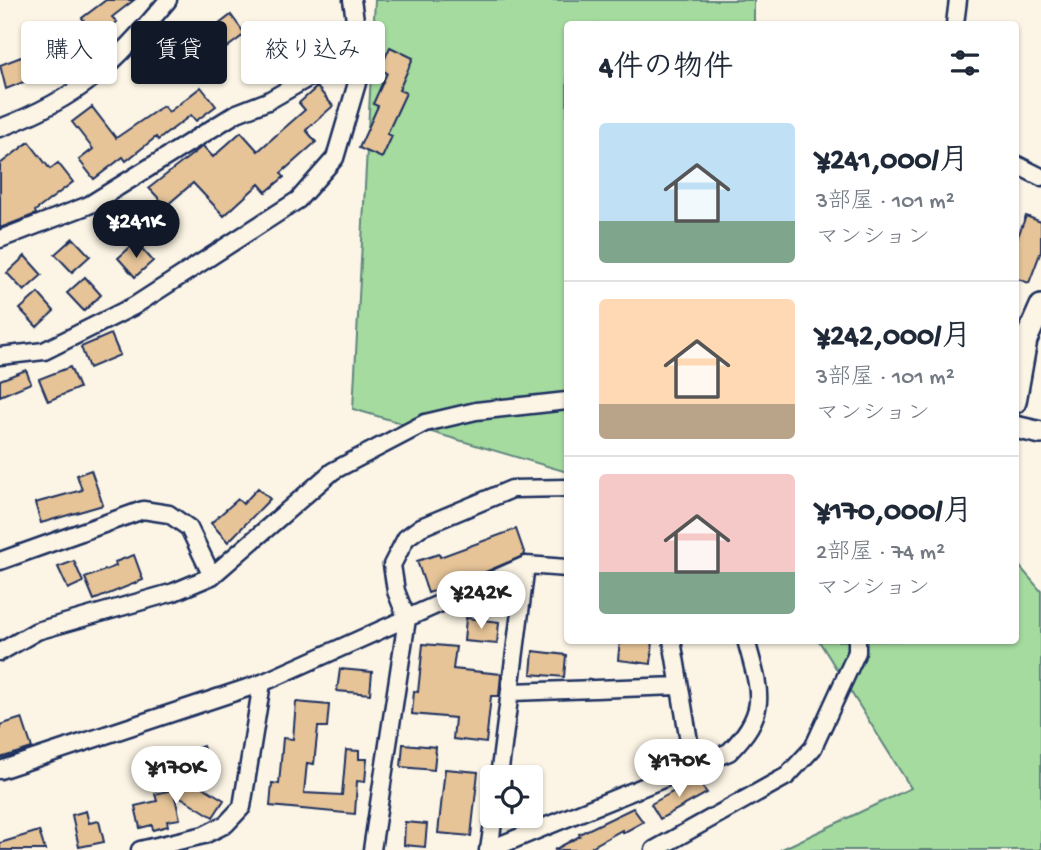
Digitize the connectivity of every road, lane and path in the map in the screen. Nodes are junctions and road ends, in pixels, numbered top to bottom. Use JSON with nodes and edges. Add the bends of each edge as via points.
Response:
{"nodes":[{"id":1,"x":168,"y":0,"type":"edge"},
{"id":2,"x":352,"y":0,"type":"edge"},
{"id":3,"x":958,"y":0,"type":"edge"},
{"id":4,"x":355,"y":21,"type":"edge"},
{"id":5,"x":955,"y":21,"type":"edge"},
{"id":6,"x":298,"y":84,"type":"edge"},
{"id":7,"x":357,"y":84,"type":"edge"},
{"id":8,"x":0,"y":128,"type":"edge"},
{"id":9,"x":1019,"y":166,"type":"edge"},
{"id":10,"x":1041,"y":177,"type":"edge"},
{"id":11,"x":0,"y":239,"type":"edge"},
{"id":12,"x":1041,"y":306,"type":"edge"},
{"id":13,"x":1034,"y":340,"type":"edge"},
{"id":14,"x":0,"y":356,"type":"edge"},
{"id":15,"x":1019,"y":389,"type":"edge"},
{"id":16,"x":564,"y":401,"type":"edge"},
{"id":17,"x":1019,"y":428,"type":"edge"},
{"id":18,"x":1041,"y":433,"type":"edge"},
{"id":19,"x":564,"y":488,"type":"edge"},
{"id":20,"x":0,"y":561,"type":"edge"},
{"id":21,"x":526,"y":565,"type":"junction"},
{"id":22,"x":564,"y":568,"type":"edge"},
{"id":23,"x":212,"y":576,"type":"junction"},
{"id":24,"x":407,"y":619,"type":"junction"},
{"id":25,"x":673,"y":644,"type":"edge"},
{"id":26,"x":747,"y":644,"type":"edge"},
{"id":27,"x":856,"y":644,"type":"edge"},
{"id":28,"x":0,"y":652,"type":"edge"},
{"id":29,"x":262,"y":683,"type":"junction"},
{"id":30,"x":678,"y":686,"type":"junction"},
{"id":31,"x":512,"y":692,"type":"junction"},
{"id":32,"x":501,"y":765,"type":"edge"},
{"id":33,"x":693,"y":765,"type":"junction"},
{"id":34,"x":0,"y":770,"type":"edge"},
{"id":35,"x":492,"y":828,"type":"edge"},
{"id":36,"x":140,"y":850,"type":"edge"},
{"id":37,"x":372,"y":850,"type":"edge"},
{"id":38,"x":488,"y":850,"type":"edge"},
{"id":39,"x":654,"y":850,"type":"edge"}],
"edges":[{"from":1,"to":8,"type":"street","via":[[89,84],[41,113]]},
{"from":2,"to":4,"type":"street"},
{"from":3,"to":5,"type":"street"},
{"from":6,"to":11,"type":"street","via":[[237,113],[89,205]]},
{"from":7,"to":14,"type":"street","via":[[335,158],[298,200],[134,306],[44,352]]},
{"from":9,"to":10,"type":"street"},
{"from":12,"to":13,"type":"street"},
{"from":13,"to":15,"type":"street"},
{"from":16,"to":23,"type":"street","via":[[476,411],[425,423],[384,442],[333,471]]},
{"from":17,"to":18,"type":"street"},
{"from":19,"to":24,"type":"street","via":[[512,489],[407,538],[392,565]]},
{"from":20,"to":23,"type":"street","via":[[143,510],[169,514],[189,528]]},
{"from":21,"to":22,"type":"street"},
{"from":21,"to":24,"type":"street"},
{"from":21,"to":31,"type":"street"},
{"from":23,"to":28,"type":"street","via":[[174,592],[37,631]]},
{"from":24,"to":29,"type":"street"},
{"from":24,"to":37,"type":"street"},
{"from":25,"to":30,"type":"street"},
{"from":26,"to":33,"type":"street","via":[[760,702],[750,731],[729,752]]},
{"from":27,"to":39,"type":"street","via":[[857,652],[813,748],[787,776]]},
{"from":29,"to":34,"type":"street"},
{"from":29,"to":36,"type":"street","via":[[242,807],[226,824],[204,835]]},
{"from":30,"to":31,"type":"street"},
{"from":30,"to":33,"type":"street"},
{"from":31,"to":32,"type":"street"},
{"from":33,"to":38,"type":"street"},
{"from":35,"to":38,"type":"street"}]}
